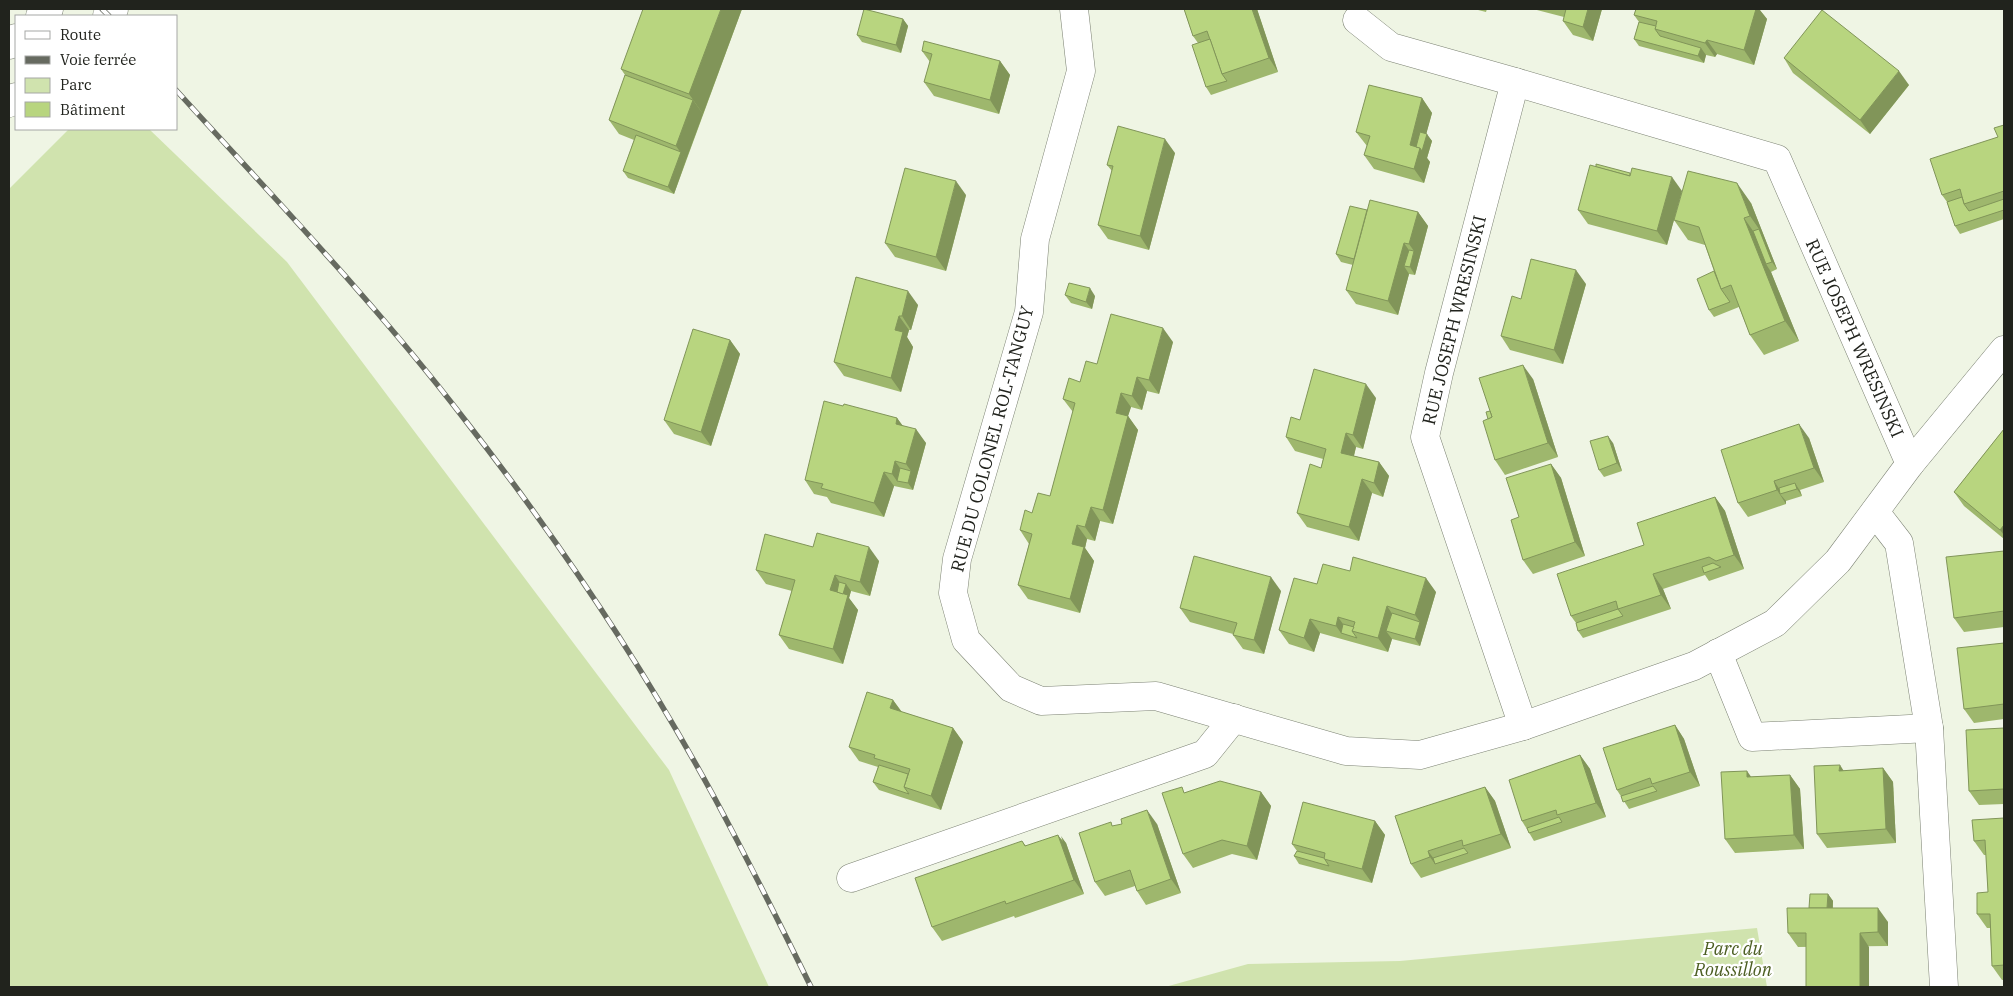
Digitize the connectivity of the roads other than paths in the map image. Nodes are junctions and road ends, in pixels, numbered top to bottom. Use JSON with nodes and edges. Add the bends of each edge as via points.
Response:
{"nodes":[{"id":1,"x":1074,"y":9,"type":"edge"},
{"id":2,"x":1357,"y":20,"type":"dead end"},
{"id":3,"x":1516,"y":82,"type":"junction"},
{"id":4,"x":2004,"y":350,"type":"edge"},
{"id":5,"x":1910,"y":464,"type":"junction"},
{"id":6,"x":1874,"y":512,"type":"junction"},
{"id":7,"x":1718,"y":653,"type":"junction"},
{"id":8,"x":1234,"y":718,"type":"junction"},
{"id":9,"x":1523,"y":726,"type":"junction"},
{"id":10,"x":1928,"y":728,"type":"junction"},
{"id":11,"x":851,"y":878,"type":"dead end"},
{"id":12,"x":1944,"y":987,"type":"edge"}],
"edges":[{"from":1,"to":8,"type":"street","name":"RUE DU COLONEL ROL-TANGUY","via":[[1081,71],[1035,239],[1029,312],[957,559],[953,593],[966,640],[1011,688],[1041,701],[1156,696]]},
{"from":2,"to":3,"type":"street","name":"RUE JOSEPH WRESINSKI","via":[[1391,47]]},
{"from":3,"to":5,"type":"street","name":"RUE JOSEPH WRESINSKI","via":[[1777,159]]},
{"from":3,"to":9,"type":"street","name":"RUE JOSEPH WRESINSKI","via":[[1425,437]]},
{"from":4,"to":5,"type":"street","name":"RUE DU COLONEL ROL-TANGUY"},
{"from":5,"to":6,"type":"street","name":"RUE DU COLONEL ROL-TANGUY"},
{"from":6,"to":7,"type":"street","name":"RUE DU COLONEL ROL-TANGUY","via":[[1838,561],[1775,623]]},
{"from":6,"to":10,"type":"street","via":[[1899,543]]},
{"from":7,"to":9,"type":"street","name":"RUE DU COLONEL ROL-TANGUY","via":[[1694,666]]},
{"from":7,"to":10,"type":"street","via":[[1752,737]]},
{"from":8,"to":9,"type":"street","name":"RUE DU COLONEL ROL-TANGUY","via":[[1346,750],[1420,755]]},
{"from":8,"to":11,"type":"street","via":[[1205,754]]},
{"from":10,"to":12,"type":"street"}]}
